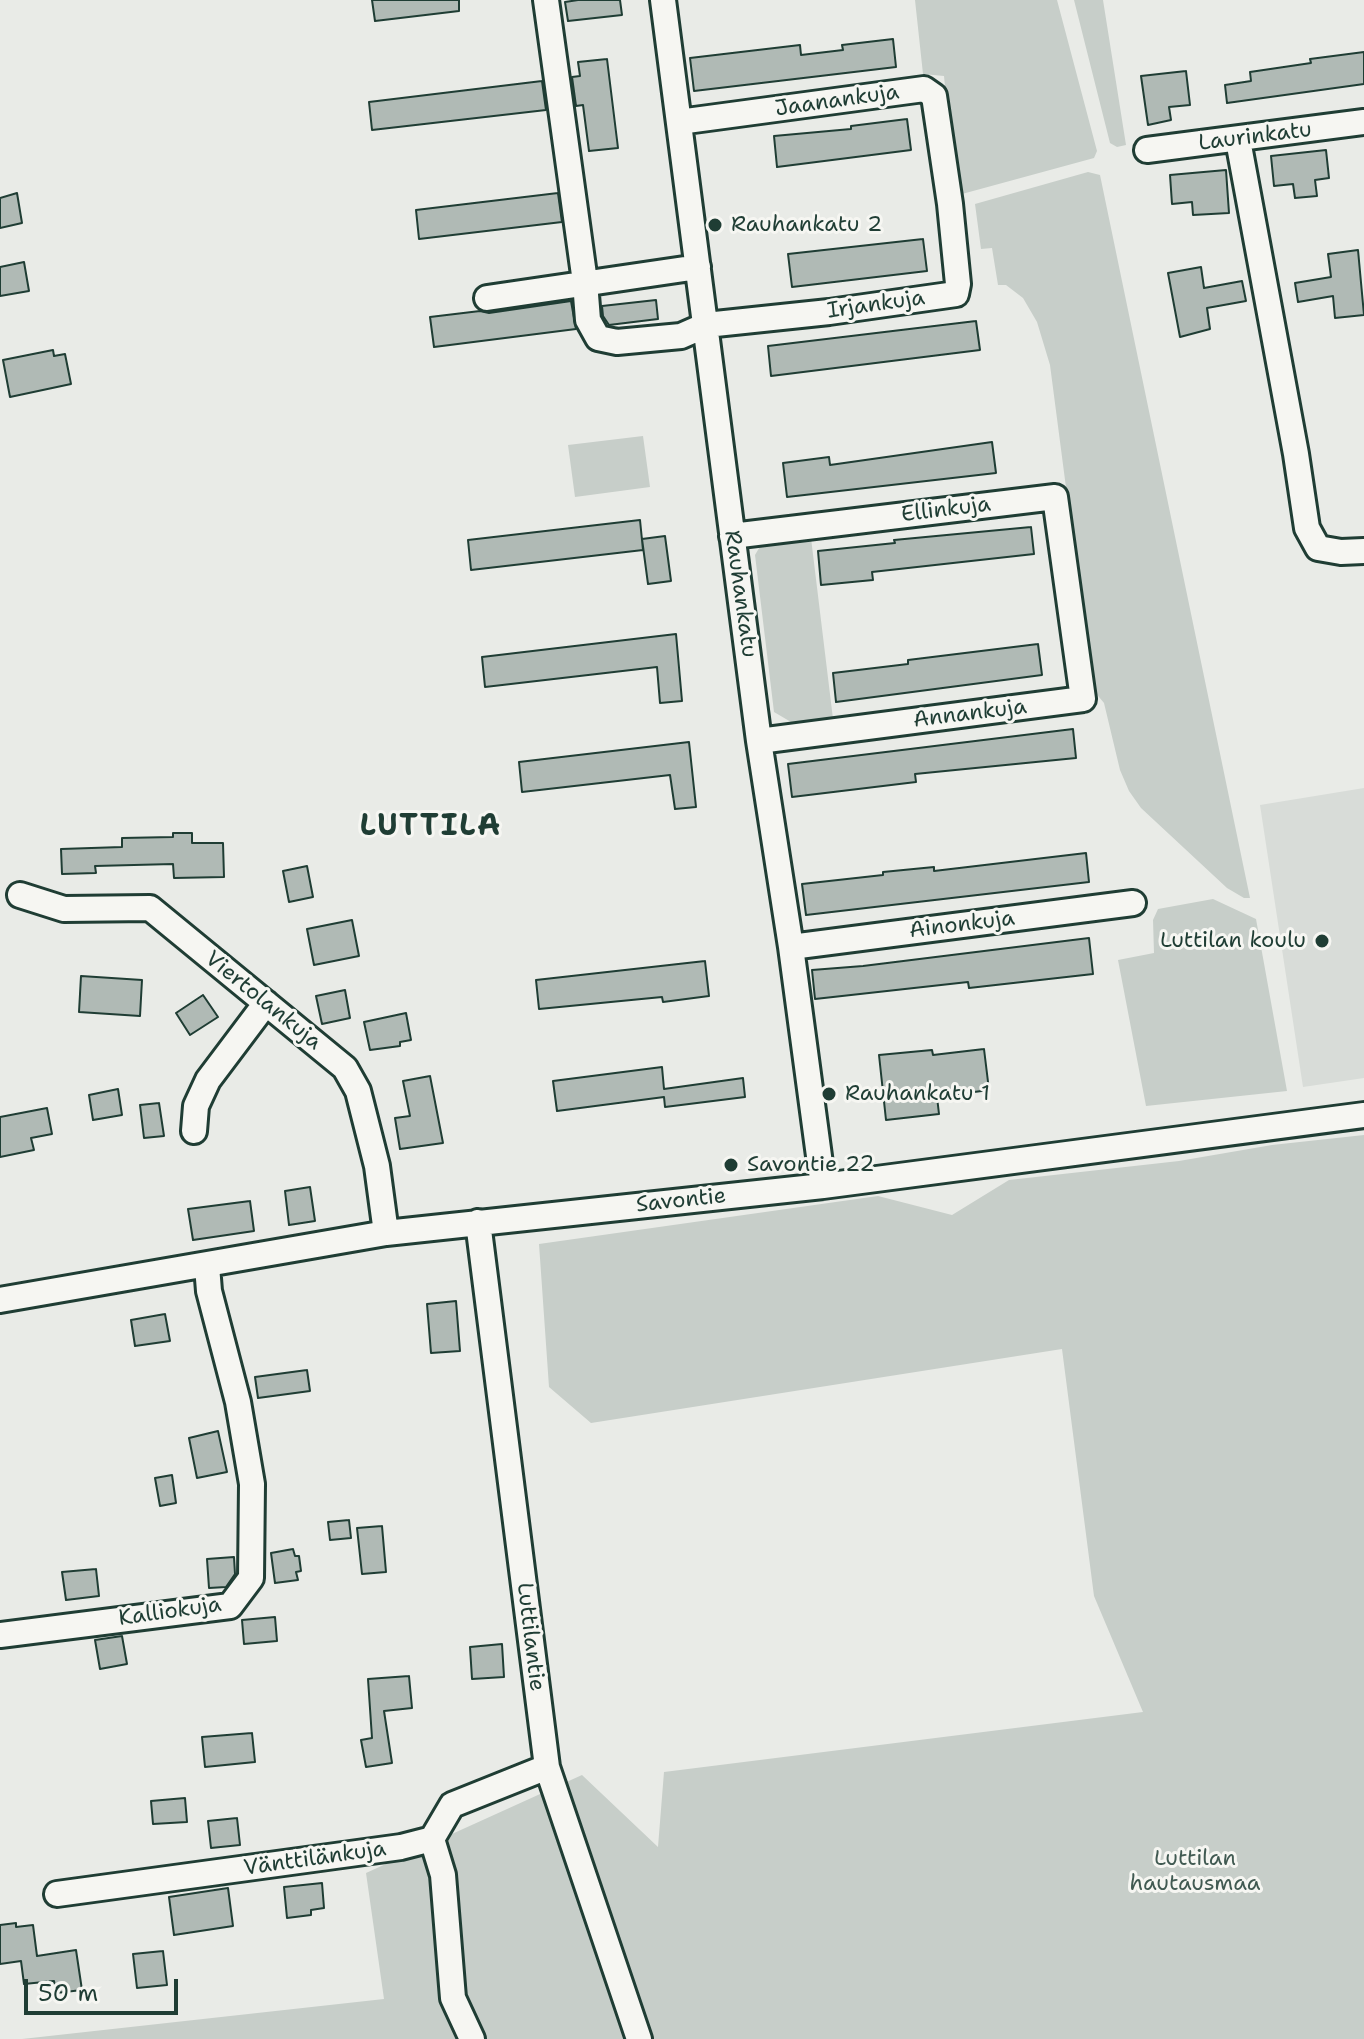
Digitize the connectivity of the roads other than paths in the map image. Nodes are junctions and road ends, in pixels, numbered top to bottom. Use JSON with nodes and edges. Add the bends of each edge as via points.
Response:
{"nodes":[{"id":1,"x":546,"y":0,"type":"edge"},
{"id":2,"x":663,"y":0,"type":"edge"},
{"id":3,"x":679,"y":122,"type":"junction"},
{"id":4,"x":1364,"y":122,"type":"edge"},
{"id":5,"x":1238,"y":140,"type":"junction"},
{"id":6,"x":1147,"y":150,"type":"dead end"},
{"id":7,"x":950,"y":204,"type":"joint"},
{"id":8,"x":698,"y":267,"type":"junction"},
{"id":9,"x":585,"y":282,"type":"junction"},
{"id":10,"x":487,"y":298,"type":"dead end"},
{"id":11,"x":706,"y":325,"type":"junction"},
{"id":12,"x":732,"y":536,"type":"junction"},
{"id":13,"x":1364,"y":551,"type":"edge"},
{"id":14,"x":1069,"y":601,"type":"joint"},
{"id":15,"x":759,"y":741,"type":"junction"},
{"id":16,"x":20,"y":895,"type":"dead end"},
{"id":17,"x":1133,"y":903,"type":"dead end"},
{"id":18,"x":791,"y":947,"type":"junction"},
{"id":19,"x":266,"y":1003,"type":"junction"},
{"id":20,"x":1364,"y":1115,"type":"edge"},
{"id":21,"x":194,"y":1131,"type":"dead end"},
{"id":22,"x":823,"y":1186,"type":"junction"},
{"id":23,"x":478,"y":1222,"type":"junction"},
{"id":24,"x":386,"y":1233,"type":"junction"},
{"id":25,"x":207,"y":1266,"type":"junction"},
{"id":26,"x":0,"y":1300,"type":"edge"},
{"id":27,"x":0,"y":1635,"type":"edge"},
{"id":28,"x":547,"y":1767,"type":"junction"},
{"id":29,"x":432,"y":1839,"type":"junction"},
{"id":30,"x":57,"y":1894,"type":"dead end"},
{"id":31,"x":472,"y":2039,"type":"edge"},
{"id":32,"x":639,"y":2039,"type":"edge"}],
"edges":[{"from":1,"to":9,"type":"street"},
{"from":2,"to":3,"type":"street","name":"Rauhankatu"},
{"from":3,"to":7,"type":"street","name":"Jaanankuja","via":[[924,89],[934,96]]},
{"from":3,"to":8,"type":"street","name":"Rauhankatu"},
{"from":4,"to":5,"type":"street","name":"Laurinkatu"},
{"from":5,"to":6,"type":"street","name":"Laurinkatu"},
{"from":5,"to":13,"type":"street","via":[[1307,528],[1318,548]]},
{"from":7,"to":11,"type":"street","name":"Irjankuja","via":[[956,294]]},
{"from":8,"to":9,"type":"street"},
{"from":8,"to":11,"type":"street","name":"Rauhankatu"},
{"from":9,"to":10,"type":"street"},
{"from":9,"to":11,"type":"street","via":[[588,320],[598,338],[617,342],[681,336]]},
{"from":11,"to":12,"type":"street","name":"Rauhankatu"},
{"from":12,"to":14,"type":"street","name":"Ellinkuja","via":[[1055,497]]},
{"from":12,"to":15,"type":"street","name":"Rauhankatu"},
{"from":14,"to":15,"type":"street","name":"Annankuja","via":[[1083,699]]},
{"from":15,"to":18,"type":"street","name":"Rauhankatu"},
{"from":16,"to":19,"type":"street","name":"Viertolankuja","via":[[64,909],[150,908]]},
{"from":17,"to":18,"type":"street","name":"Ainonkuja"},
{"from":18,"to":22,"type":"street","name":"Rauhankatu"},
{"from":19,"to":21,"type":"street","via":[[208,1080],[196,1106]]},
{"from":19,"to":24,"type":"street","name":"Viertolankuja","via":[[345,1068],[358,1091],[377,1166]]},
{"from":20,"to":22,"type":"street","name":"Savontie"},
{"from":22,"to":23,"type":"street","name":"Savontie"},
{"from":23,"to":24,"type":"street","name":"Savontie"},
{"from":23,"to":28,"type":"street","name":"Luttilantie"},
{"from":24,"to":25,"type":"street","name":"Savontie"},
{"from":25,"to":26,"type":"street","name":"Savontie"},
{"from":25,"to":27,"type":"street","name":"Kalliokuja","via":[[252,1484],[251,1578],[230,1606]]},
{"from":28,"to":29,"type":"street","via":[[452,1805]]},
{"from":28,"to":32,"type":"street","name":"Luttilantie"},
{"from":29,"to":30,"type":"street","name":"Vänttilänkuja"},
{"from":29,"to":31,"type":"street","via":[[443,1875],[453,1998]]}]}
